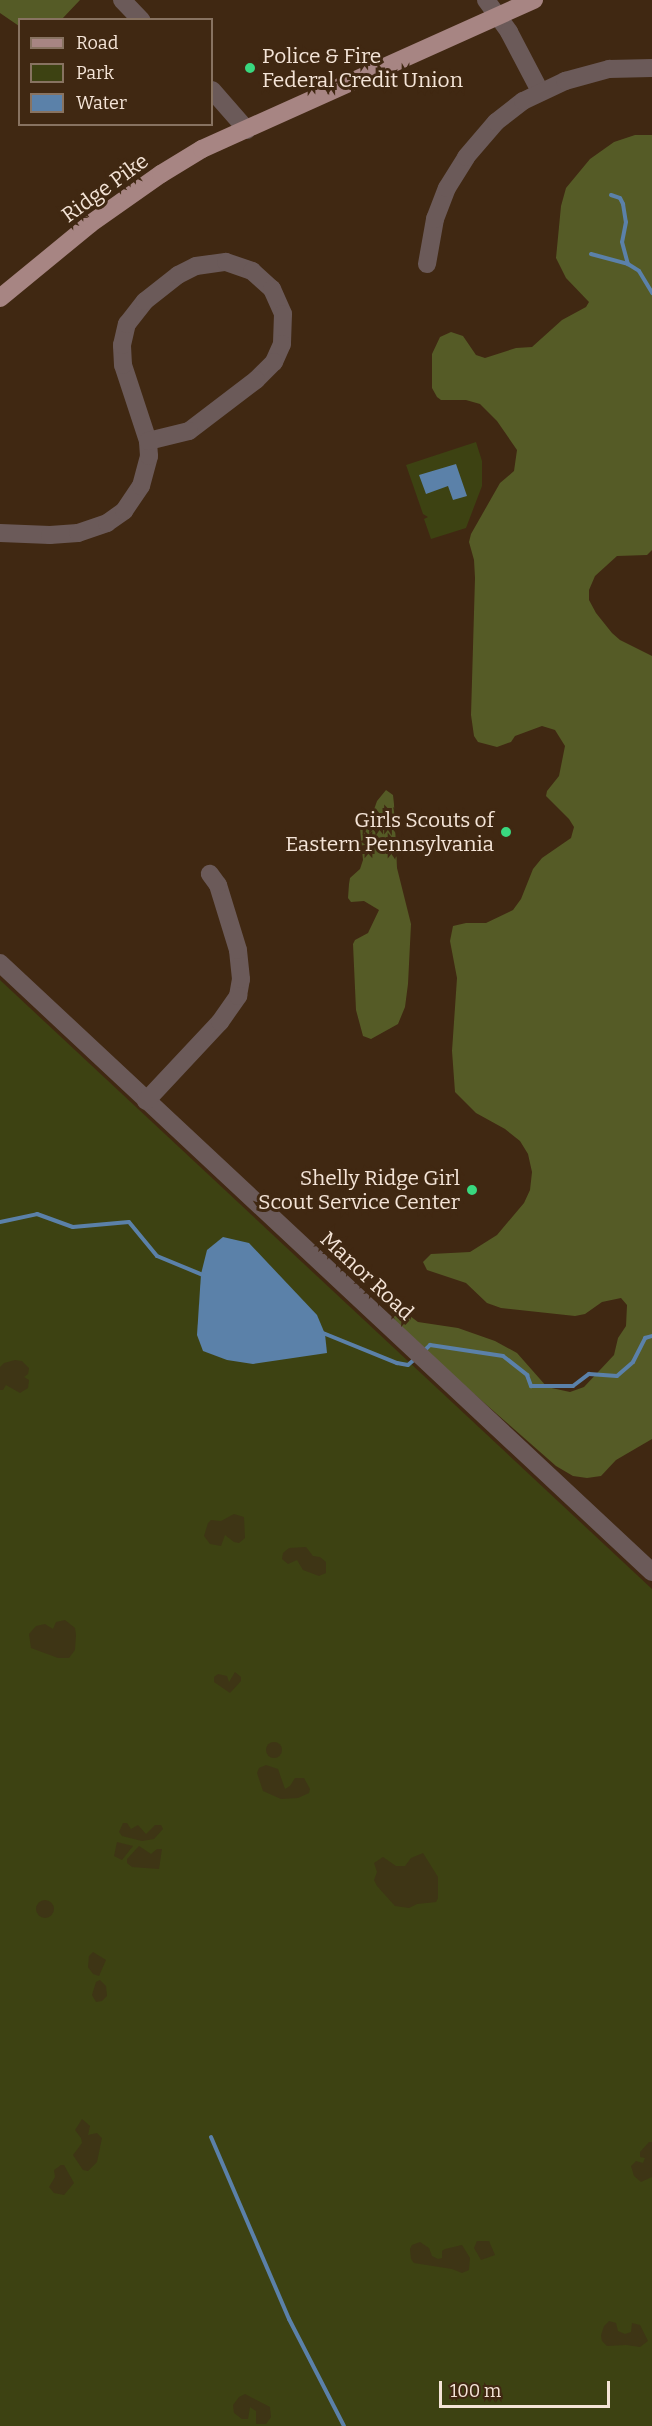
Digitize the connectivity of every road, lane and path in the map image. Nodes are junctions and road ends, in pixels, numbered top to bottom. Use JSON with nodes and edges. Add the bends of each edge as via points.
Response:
{"nodes":[{"id":1,"x":122,"y":0,"type":"edge"},
{"id":2,"x":486,"y":0,"type":"edge"},
{"id":3,"x":534,"y":0,"type":"edge"},
{"id":4,"x":498,"y":16,"type":"junction"},
{"id":5,"x":139,"y":18,"type":"edge"},
{"id":6,"x":652,"y":68,"type":"edge"},
{"id":7,"x":213,"y":91,"type":"edge"},
{"id":8,"x":540,"y":91,"type":"junction"},
{"id":9,"x":247,"y":129,"type":"junction"},
{"id":10,"x":426,"y":264,"type":"dead end"},
{"id":11,"x":0,"y":298,"type":"edge"},
{"id":12,"x":148,"y":441,"type":"junction"},
{"id":13,"x":0,"y":533,"type":"edge"},
{"id":14,"x":210,"y":874,"type":"dead end"},
{"id":15,"x":0,"y":963,"type":"edge"},
{"id":16,"x":146,"y":1101,"type":"junction"},
{"id":17,"x":652,"y":1572,"type":"edge"}],
"edges":[{"from":1,"to":5,"type":"street"},
{"from":2,"to":4,"type":"street"},
{"from":3,"to":4,"type":"main road","name":"Ridge Pike"},
{"from":4,"to":8,"type":"street"},
{"from":4,"to":9,"type":"main road","name":"Ridge Pike"},
{"from":6,"to":8,"type":"street","via":[[595,72]]},
{"from":7,"to":9,"type":"street"},
{"from":8,"to":10,"type":"street","via":[[496,122],[465,157],[440,204]]},
{"from":9,"to":11,"type":"main road","name":"Ridge Pike","via":[[202,149],[161,174]]},
{"from":12,"to":12,"type":"street","via":[[122,355],[124,334],[132,315],[178,275],[196,266],[226,261],[252,271],[272,289],[283,314],[282,344],[274,362],[189,431]]},
{"from":12,"to":13,"type":"street","via":[[148,465],[141,486],[130,505],[116,518],[88,531]]},
{"from":14,"to":16,"type":"street","via":[[218,885],[238,950],[238,996],[220,1022]]},
{"from":15,"to":16,"type":"street","name":"Manor Road"},
{"from":16,"to":17,"type":"street","name":"Manor Road"}]}
